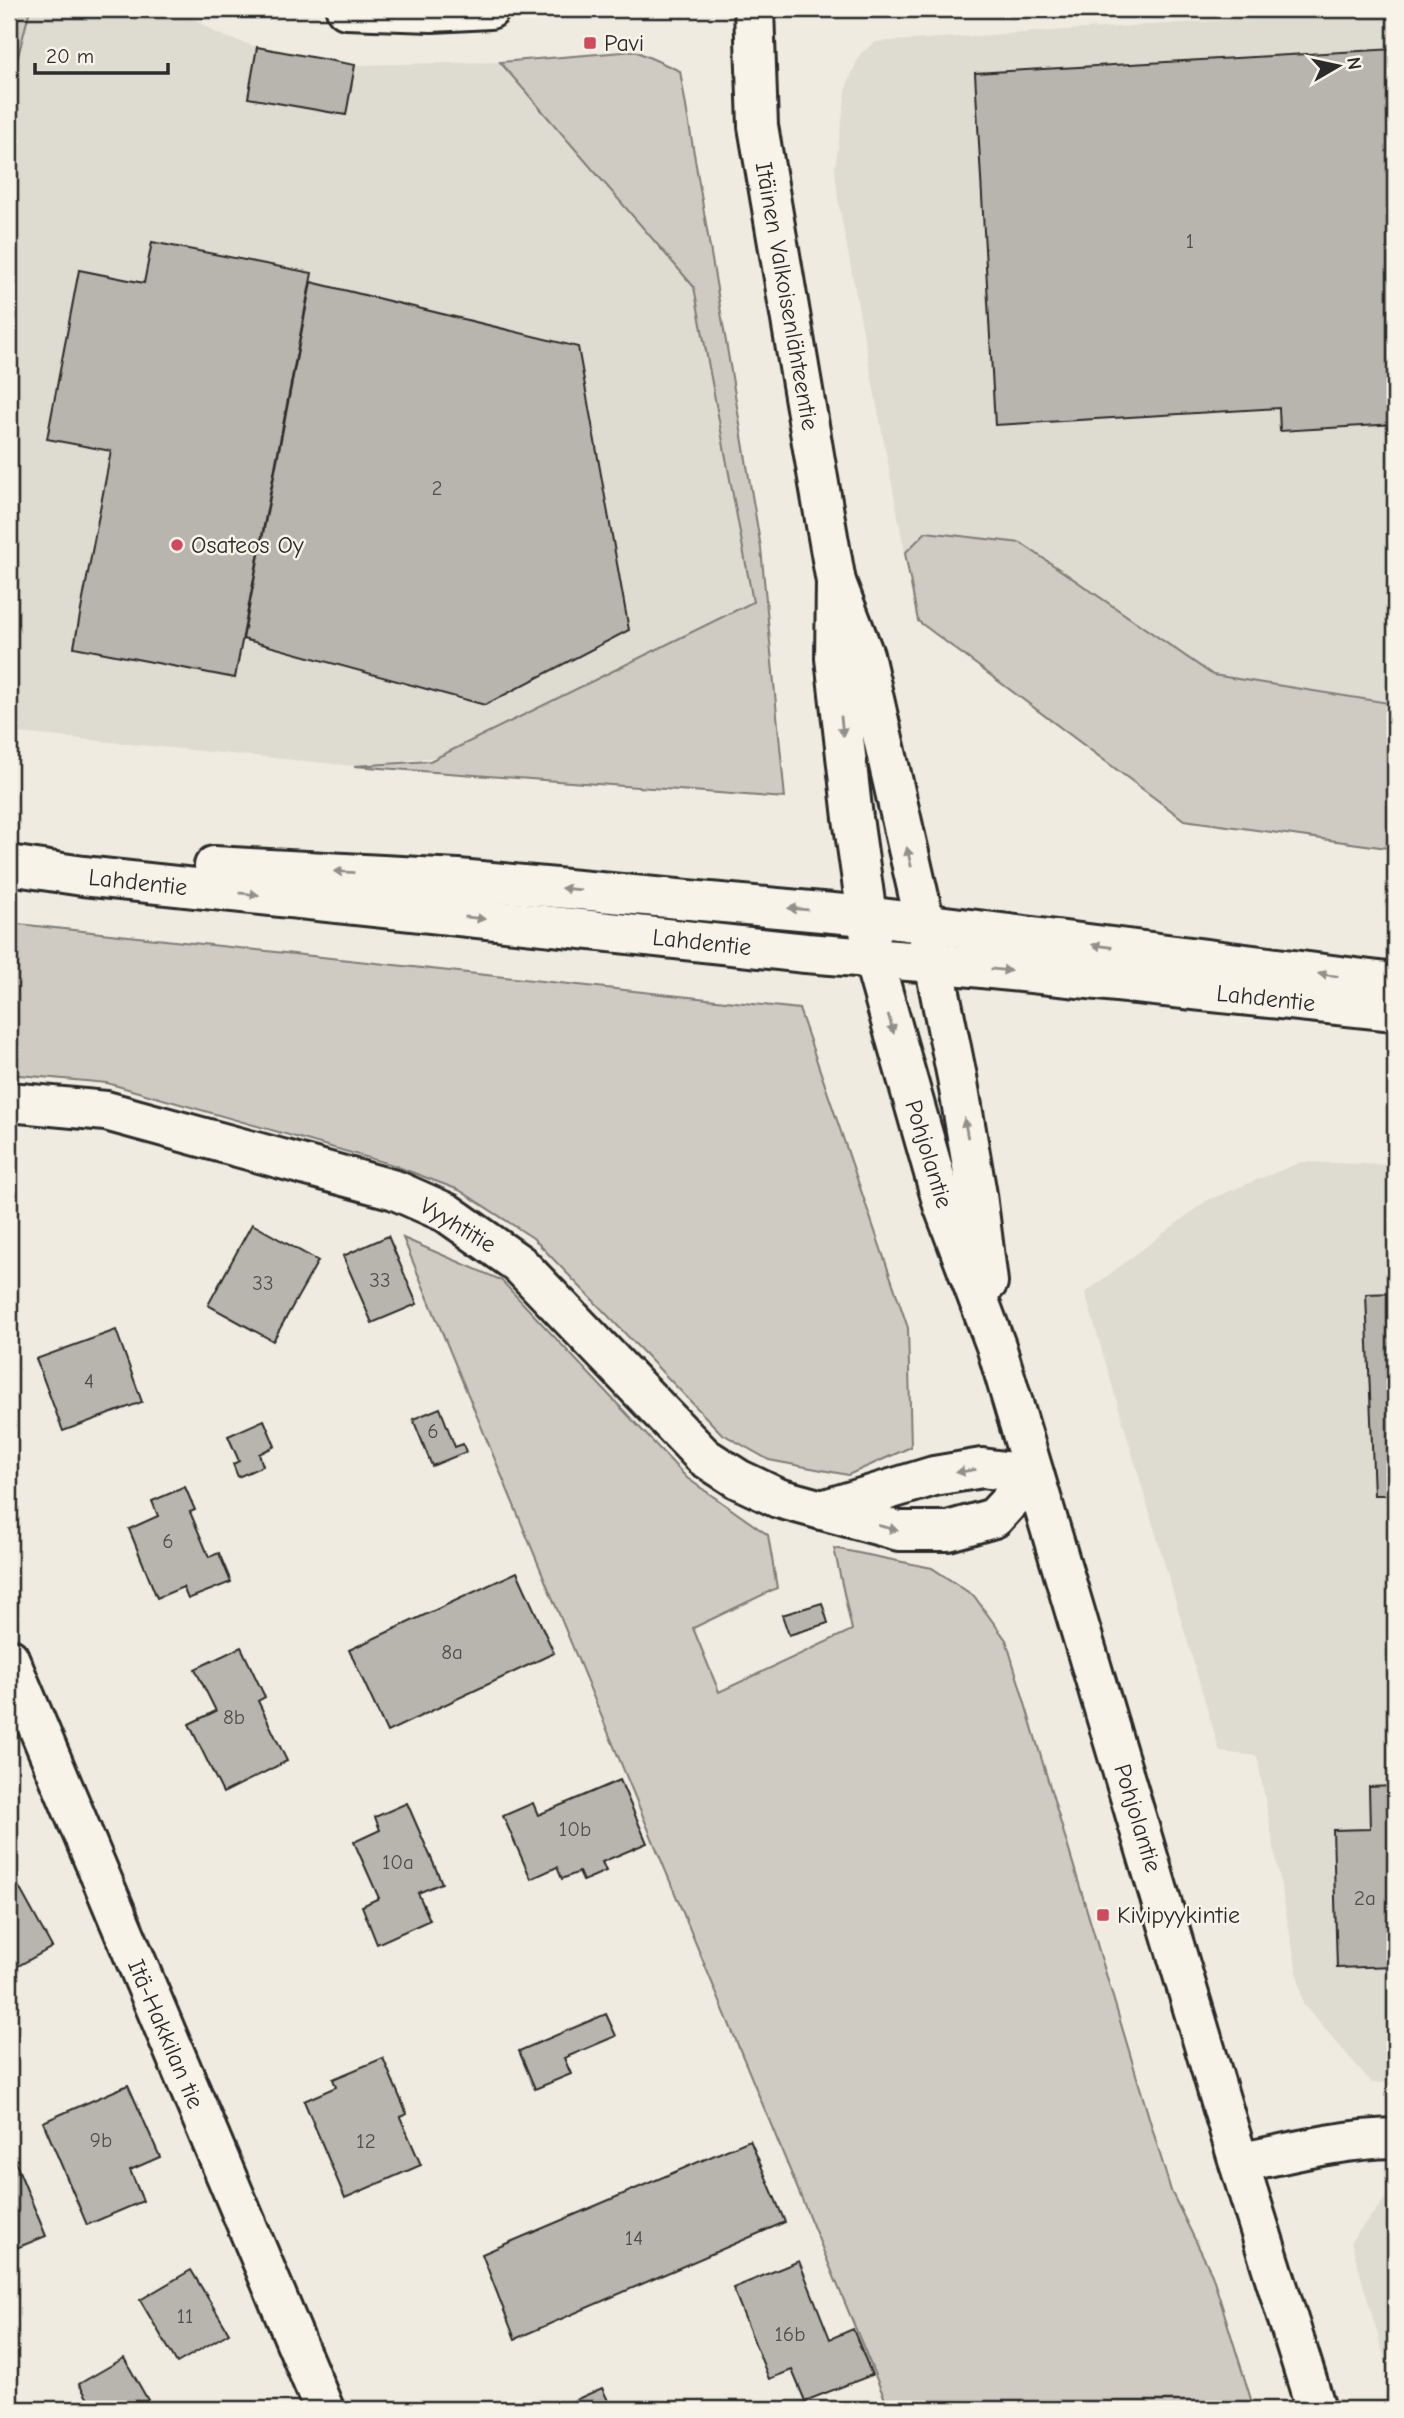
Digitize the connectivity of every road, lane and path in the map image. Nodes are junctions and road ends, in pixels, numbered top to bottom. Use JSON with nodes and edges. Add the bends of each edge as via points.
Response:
{"nodes":[{"id":1,"x":346,"y":9,"type":"edge"},
{"id":2,"x":490,"y":9,"type":"edge"},
{"id":3,"x":754,"y":9,"type":"edge"},
{"id":4,"x":836,"y":582,"type":"junction"},
{"id":5,"x":9,"y":856,"type":"edge"},
{"id":6,"x":9,"y":865,"type":"edge"},
{"id":7,"x":866,"y":916,"type":"junction"},
{"id":8,"x":924,"y":923,"type":"junction"},
{"id":9,"x":873,"y":958,"type":"junction"},
{"id":10,"x":934,"y":963,"type":"junction"},
{"id":11,"x":1395,"y":983,"type":"edge"},
{"id":12,"x":1395,"y":1011,"type":"edge"},
{"id":13,"x":9,"y":1102,"type":"edge"},
{"id":14,"x":996,"y":1346,"type":"junction"},
{"id":15,"x":1034,"y":1475,"type":"junction"},
{"id":16,"x":821,"y":1510,"type":"junction"},
{"id":17,"x":9,"y":1658,"type":"edge"},
{"id":18,"x":1395,"y":2138,"type":"edge"},
{"id":19,"x":1239,"y":2163,"type":"junction"},
{"id":20,"x":324,"y":2409,"type":"edge"},
{"id":21,"x":1316,"y":2409,"type":"edge"}],
"edges":[{"from":1,"to":2,"type":"street"},
{"from":3,"to":4,"type":"street","name":"Itäinen Valkoisenlähteentie","via":[[758,126]]},
{"from":4,"to":7,"type":"street","name":"Itäinen Valkoisenlähteentie","one_way":true,"via":[[835,658]]},
{"from":8,"to":4,"type":"street","name":"Itäinen Valkoisenlähteentie","one_way":true,"via":[[864,655]]},
{"from":7,"to":5,"type":"street","name":"Lahdentie","one_way":true,"via":[[458,879]]},
{"from":6,"to":9,"type":"street","name":"Lahdentie","one_way":true,"via":[[97,878]]},
{"from":7,"to":8,"type":"street","name":"Lahdentie"},
{"from":7,"to":9,"type":"street","name":"Itäinen Valkoisenlähteentie"},
{"from":8,"to":10,"type":"street","name":"Itäinen Valkoisenlähteentie"},
{"from":11,"to":8,"type":"street","name":"Lahdentie","one_way":true},
{"from":9,"to":10,"type":"street","name":"Lahdentie"},
{"from":9,"to":14,"type":"street","name":"Pohjolantie","one_way":true,"via":[[943,1205]]},
{"from":10,"to":12,"type":"street","name":"Lahdentie","one_way":true},
{"from":14,"to":10,"type":"street","name":"Pohjolantie","one_way":true,"via":[[977,1195]]},
{"from":13,"to":16,"type":"street","name":"Vyyhtitie","via":[[106,1111],[395,1190],[447,1213],[519,1264],[704,1457],[778,1498]]},
{"from":14,"to":15,"type":"street","name":"Pohjolantie"},
{"from":15,"to":16,"type":"street","one_way":true,"via":[[982,1468],[934,1476]]},
{"from":16,"to":15,"type":"street","name":"Vyyhtitie","one_way":true,"via":[[899,1531],[948,1531],[995,1518]]},
{"from":15,"to":19,"type":"street","name":"Pohjolantie"},
{"from":17,"to":20,"type":"street","name":"Itä-Hakkilan tie"},
{"from":18,"to":19,"type":"street","via":[[1358,2139]]},
{"from":19,"to":21,"type":"street","name":"Pohjolantie"}]}
